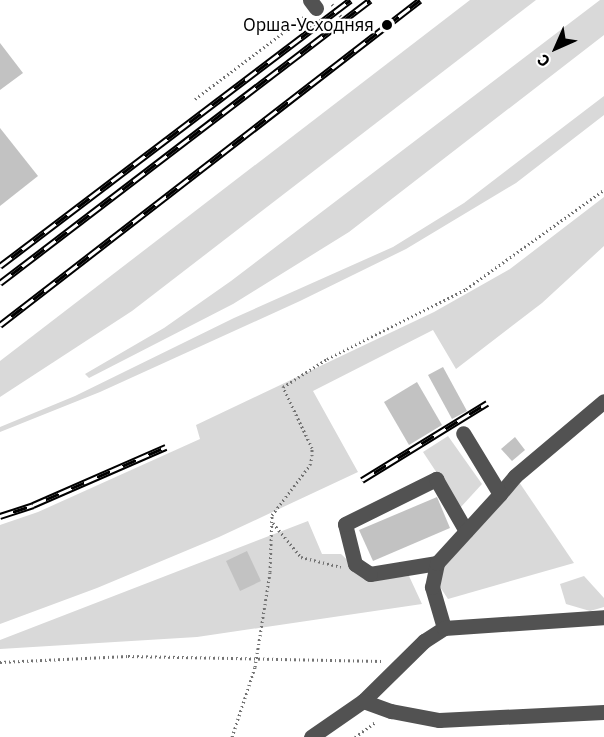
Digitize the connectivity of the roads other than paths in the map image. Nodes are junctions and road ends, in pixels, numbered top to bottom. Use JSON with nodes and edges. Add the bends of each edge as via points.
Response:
{"nodes":[{"id":1,"x":604,"y":401,"type":"edge"},
{"id":2,"x":463,"y":433,"type":"dead end"},
{"id":3,"x":500,"y":494,"type":"junction"},
{"id":4,"x":466,"y":531,"type":"junction"},
{"id":5,"x":437,"y":563,"type":"junction"},
{"id":6,"x":604,"y":617,"type":"edge"},
{"id":7,"x":444,"y":628,"type":"junction"},
{"id":8,"x":363,"y":701,"type":"junction"},
{"id":9,"x":604,"y":712,"type":"edge"},
{"id":10,"x":311,"y":737,"type":"edge"}],
"edges":[{"from":1,"to":3,"type":"street","via":[[515,476]]},
{"from":2,"to":3,"type":"street"},
{"from":3,"to":4,"type":"street"},
{"from":4,"to":5,"type":"street"},
{"from":4,"to":5,"type":"street","via":[[436,479],[345,524],[355,564],[370,573]]},
{"from":5,"to":7,"type":"street","via":[[432,587]]},
{"from":6,"to":7,"type":"street"},
{"from":7,"to":8,"type":"street","via":[[424,641]]},
{"from":8,"to":9,"type":"street","via":[[439,720]]},
{"from":8,"to":10,"type":"street"}]}
